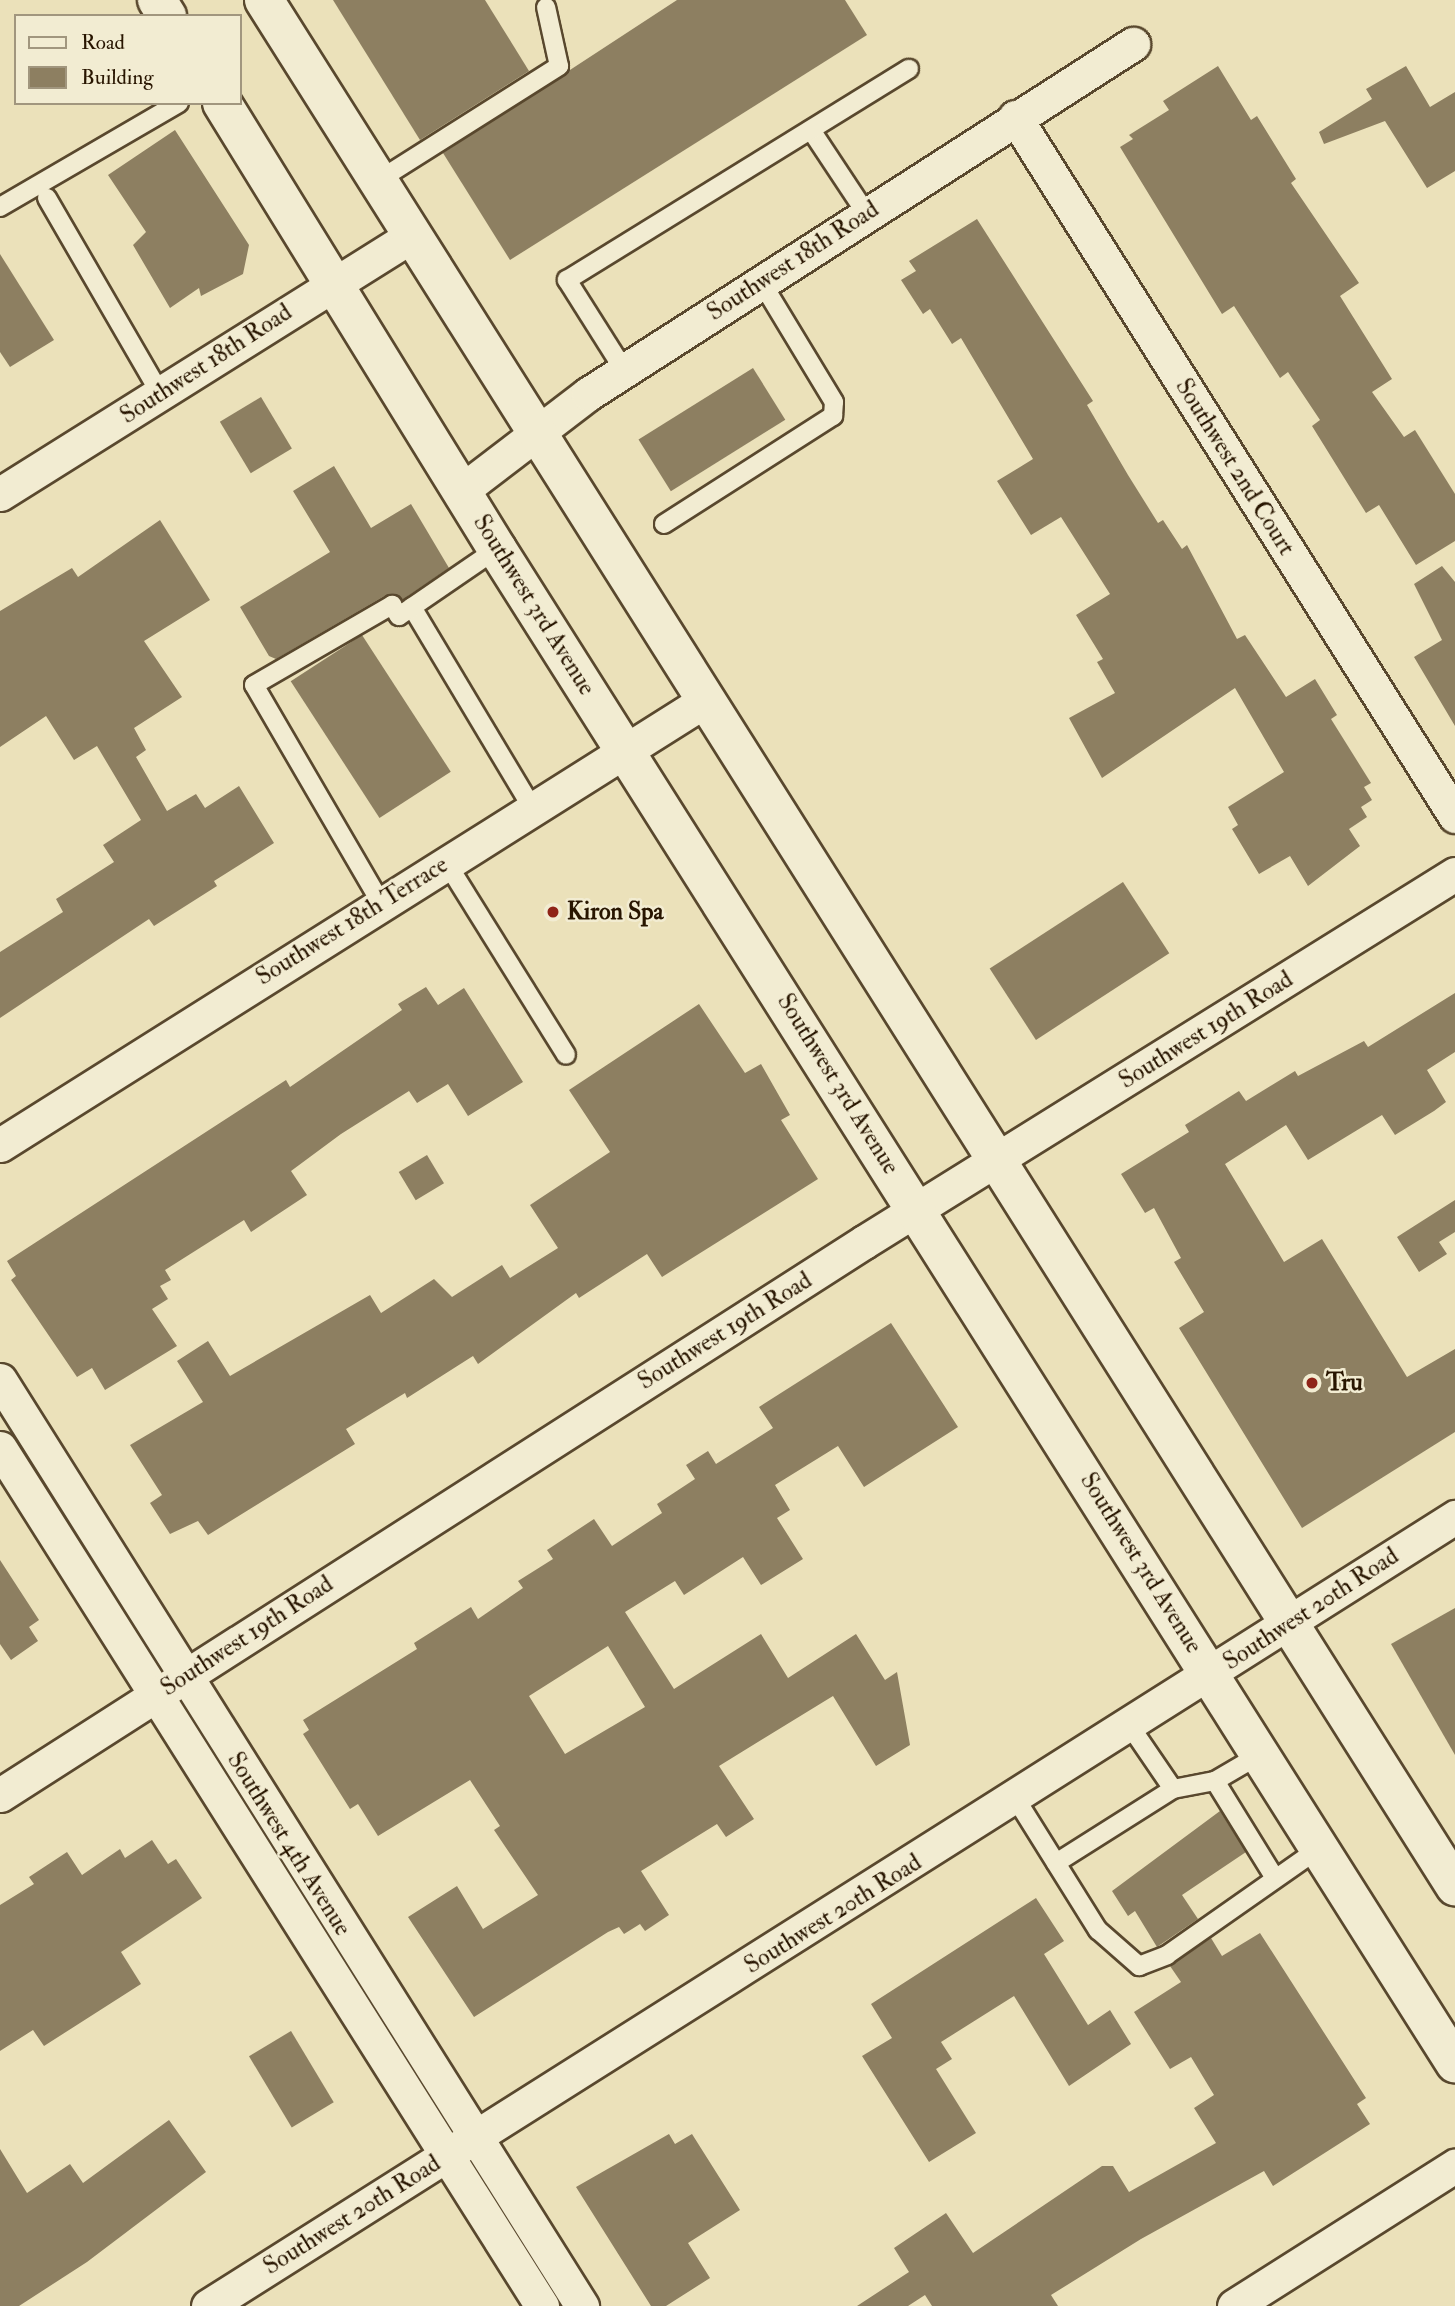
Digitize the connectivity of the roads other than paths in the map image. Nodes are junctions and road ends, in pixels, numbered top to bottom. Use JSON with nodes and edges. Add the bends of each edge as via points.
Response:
{"nodes":[{"id":1,"x":264,"y":0,"type":"edge"},
{"id":2,"x":546,"y":7,"type":"dead end"},
{"id":3,"x":1133,"y":44,"type":"dead end"},
{"id":4,"x":909,"y":69,"type":"dead end"},
{"id":5,"x":176,"y":105,"type":"edge"},
{"id":6,"x":223,"y":105,"type":"edge"},
{"id":7,"x":1015,"y":117,"type":"junction"},
{"id":8,"x":811,"y":130,"type":"junction"},
{"id":9,"x":379,"y":180,"type":"junction"},
{"id":10,"x":47,"y":198,"type":"dead end"},
{"id":11,"x":0,"y":207,"type":"edge"},
{"id":12,"x":866,"y":213,"type":"junction"},
{"id":13,"x":413,"y":235,"type":"junction"},
{"id":14,"x":335,"y":282,"type":"junction"},
{"id":15,"x":762,"y":283,"type":"junction"},
{"id":16,"x":624,"y":370,"type":"junction"},
{"id":17,"x":160,"y":393,"type":"junction"},
{"id":18,"x":538,"y":434,"type":"junction"},
{"id":19,"x":461,"y":491,"type":"junction"},
{"id":20,"x":0,"y":494,"type":"edge"},
{"id":21,"x":664,"y":524,"type":"dead end"},
{"id":22,"x":497,"y":550,"type":"junction"},
{"id":23,"x":412,"y":607,"type":"junction"},
{"id":24,"x":706,"y":700,"type":"junction"},
{"id":25,"x":626,"y":751,"type":"junction"},
{"id":26,"x":533,"y":809,"type":"junction"},
{"id":27,"x":1455,"y":816,"type":"edge"},
{"id":28,"x":446,"y":862,"type":"junction"},
{"id":29,"x":1455,"y":874,"type":"edge"},
{"id":30,"x":381,"y":903,"type":"junction"},
{"id":31,"x":566,"y":1055,"type":"dead end"},
{"id":32,"x":0,"y":1145,"type":"edge"},
{"id":33,"x":997,"y":1160,"type":"junction"},
{"id":34,"x":918,"y":1210,"type":"junction"},
{"id":35,"x":0,"y":1380,"type":"edge"},
{"id":36,"x":0,"y":1448,"type":"edge"},
{"id":37,"x":1455,"y":1517,"type":"edge"},
{"id":38,"x":1290,"y":1622,"type":"junction"},
{"id":39,"x":1211,"y":1674,"type":"junction"},
{"id":40,"x":184,"y":1676,"type":"junction"},
{"id":41,"x":155,"y":1696,"type":"junction"},
{"id":42,"x":1130,"y":1726,"type":"junction"},
{"id":43,"x":1261,"y":1754,"type":"junction"},
{"id":44,"x":1215,"y":1781,"type":"junction"},
{"id":45,"x":1173,"y":1789,"type":"junction"},
{"id":46,"x":0,"y":1795,"type":"edge"},
{"id":47,"x":1016,"y":1799,"type":"junction"},
{"id":48,"x":1320,"y":1848,"type":"junction"},
{"id":49,"x":1056,"y":1863,"type":"junction"},
{"id":50,"x":1275,"y":1878,"type":"junction"},
{"id":51,"x":1455,"y":1886,"type":"edge"},
{"id":52,"x":1455,"y":2063,"type":"edge"},
{"id":53,"x":461,"y":2147,"type":"junction"},
{"id":54,"x":1455,"y":2166,"type":"edge"},
{"id":55,"x":208,"y":2306,"type":"edge"},
{"id":56,"x":542,"y":2306,"type":"edge"},
{"id":57,"x":582,"y":2306,"type":"edge"},
{"id":58,"x":1234,"y":2306,"type":"edge"}],
"edges":[{"from":1,"to":9,"type":"main road"},
{"from":2,"to":9,"type":"lane","via":[[559,66]]},
{"from":3,"to":7,"type":"street","name":"Southwest 18th Road"},
{"from":4,"to":8,"type":"lane"},
{"from":5,"to":11,"type":"lane"},
{"from":6,"to":14,"type":"main road","name":"Southwest 3rd Avenue"},
{"from":7,"to":12,"type":"street","name":"Southwest 18th Road"},
{"from":7,"to":27,"type":"street","name":"Southwest 2nd Court"},
{"from":8,"to":12,"type":"lane"},
{"from":8,"to":16,"type":"lane","via":[[567,280]]},
{"from":9,"to":13,"type":"main road"},
{"from":10,"to":17,"type":"lane"},
{"from":12,"to":15,"type":"street","name":"Southwest 18th Road"},
{"from":13,"to":14,"type":"street","name":"Southwest 18th Road"},
{"from":13,"to":18,"type":"main road"},
{"from":14,"to":17,"type":"street","name":"Southwest 18th Road"},
{"from":14,"to":19,"type":"main road","name":"Southwest 3rd Avenue"},
{"from":15,"to":16,"type":"street","name":"Southwest 18th Road"},
{"from":15,"to":21,"type":"lane","via":[[834,402],[833,416]]},
{"from":16,"to":18,"type":"street","name":"Southwest 18th Road"},
{"from":17,"to":20,"type":"street","name":"Southwest 18th Road"},
{"from":18,"to":19,"type":"street","name":"Southwest 18th Road"},
{"from":18,"to":24,"type":"main road"},
{"from":19,"to":22,"type":"main road","name":"Southwest 3rd Avenue"},
{"from":22,"to":23,"type":"lane"},
{"from":22,"to":25,"type":"main road","name":"Southwest 3rd Avenue"},
{"from":23,"to":26,"type":"lane"},
{"from":23,"to":30,"type":"lane","via":[[399,616],[392,605],[254,685]]},
{"from":24,"to":25,"type":"street","name":"Southwest 18th Terrace"},
{"from":24,"to":33,"type":"main road"},
{"from":25,"to":26,"type":"street","name":"Southwest 18th Terrace"},
{"from":25,"to":34,"type":"main road","name":"Southwest 3rd Avenue"},
{"from":26,"to":28,"type":"street","name":"Southwest 18th Terrace"},
{"from":28,"to":30,"type":"street","name":"Southwest 18th Terrace"},
{"from":28,"to":31,"type":"lane"},
{"from":29,"to":33,"type":"street","name":"Southwest 19th Road"},
{"from":30,"to":32,"type":"street","name":"Southwest 18th Terrace"},
{"from":33,"to":34,"type":"street","name":"Southwest 19th Road"},
{"from":33,"to":38,"type":"main road"},
{"from":34,"to":39,"type":"main road","name":"Southwest 3rd Avenue"},
{"from":34,"to":40,"type":"street","name":"Southwest 19th Road"},
{"from":35,"to":40,"type":"street","name":"Southwest 4th Avenue"},
{"from":36,"to":41,"type":"street","name":"Southwest 4th Avenue"},
{"from":37,"to":38,"type":"street","name":"Southwest 20th Road"},
{"from":38,"to":39,"type":"street","name":"Southwest 20th Road"},
{"from":38,"to":51,"type":"main road"},
{"from":39,"to":42,"type":"street","name":"Southwest 20th Road"},
{"from":39,"to":43,"type":"main road","name":"Southwest 3rd Avenue"},
{"from":40,"to":41,"type":"street","name":"Southwest 19th Road"},
{"from":40,"to":53,"type":"street","name":"Southwest 4th Avenue"},
{"from":41,"to":46,"type":"street","name":"Southwest 19th Road"},
{"from":41,"to":53,"type":"street","name":"Southwest 4th Avenue"},
{"from":42,"to":45,"type":"lane"},
{"from":42,"to":47,"type":"street","name":"Southwest 20th Road"},
{"from":43,"to":44,"type":"lane"},
{"from":43,"to":48,"type":"main road","name":"Southwest 3rd Avenue"},
{"from":44,"to":45,"type":"lane"},
{"from":44,"to":50,"type":"lane"},
{"from":45,"to":49,"type":"lane"},
{"from":47,"to":49,"type":"lane"},
{"from":47,"to":53,"type":"street","name":"Southwest 20th Road"},
{"from":48,"to":50,"type":"lane"},
{"from":48,"to":52,"type":"main road","name":"Southwest 3rd Avenue"},
{"from":49,"to":50,"type":"lane","via":[[1098,1930],[1139,1966],[1167,1955]]},
{"from":53,"to":55,"type":"street","name":"Southwest 20th Road"},
{"from":53,"to":56,"type":"street","name":"Southwest 4th Avenue"},
{"from":53,"to":57,"type":"street","name":"Southwest 4th Avenue"},
{"from":54,"to":58,"type":"street"}]}
